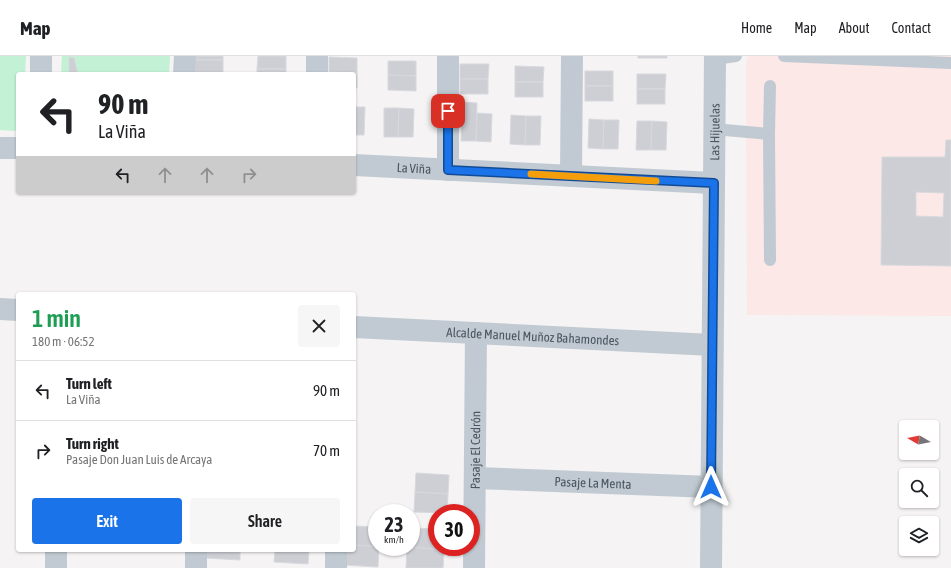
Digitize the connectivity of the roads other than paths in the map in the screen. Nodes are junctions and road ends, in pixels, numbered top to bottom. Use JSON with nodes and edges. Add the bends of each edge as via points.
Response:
{"nodes":[{"id":1,"x":41,"y":56,"type":"edge"},
{"id":2,"x":185,"y":56,"type":"edge"},
{"id":3,"x":317,"y":56,"type":"edge"},
{"id":4,"x":448,"y":56,"type":"edge"},
{"id":5,"x":572,"y":56,"type":"edge"},
{"id":6,"x":784,"y":56,"type":"edge"},
{"id":7,"x":722,"y":57,"type":"edge"},
{"id":8,"x":951,"y":63,"type":"edge"},
{"id":9,"x":40,"y":72,"type":"edge"},
{"id":10,"x":184,"y":72,"type":"edge"},
{"id":11,"x":317,"y":72,"type":"edge"},
{"id":12,"x":770,"y":86,"type":"dead end"},
{"id":13,"x":714,"y":129,"type":"junction"},
{"id":14,"x":769,"y":134,"type":"junction"},
{"id":15,"x":0,"y":148,"type":"edge"},
{"id":16,"x":16,"y":148,"type":"edge"},
{"id":17,"x":356,"y":165,"type":"edge"},
{"id":18,"x":448,"y":170,"type":"junction"},
{"id":19,"x":571,"y":176,"type":"junction"},
{"id":20,"x":714,"y":183,"type":"junction"},
{"id":21,"x":770,"y":260,"type":"dead end"},
{"id":22,"x":0,"y":309,"type":"edge"},
{"id":23,"x":16,"y":310,"type":"edge"},
{"id":24,"x":356,"y":327,"type":"edge"},
{"id":25,"x":476,"y":333,"type":"junction"},
{"id":26,"x":712,"y":345,"type":"junction"},
{"id":27,"x":475,"y":478,"type":"junction"},
{"id":28,"x":711,"y":487,"type":"junction"},
{"id":29,"x":56,"y":552,"type":"edge"},
{"id":30,"x":196,"y":552,"type":"edge"},
{"id":31,"x":336,"y":552,"type":"edge"},
{"id":32,"x":56,"y":568,"type":"edge"},
{"id":33,"x":196,"y":568,"type":"edge"},
{"id":34,"x":336,"y":568,"type":"edge"},
{"id":35,"x":474,"y":568,"type":"edge"},
{"id":36,"x":711,"y":568,"type":"edge"}],
"edges":[{"from":1,"to":9,"type":"street"},
{"from":2,"to":10,"type":"street"},
{"from":3,"to":11,"type":"street"},
{"from":4,"to":18,"type":"street"},
{"from":5,"to":19,"type":"street"},
{"from":6,"to":8,"type":"lane"},
{"from":7,"to":13,"type":"street","name":"Las Hijuelas"},
{"from":12,"to":14,"type":"lane"},
{"from":13,"to":14,"type":"lane"},
{"from":13,"to":20,"type":"street","name":"Las Hijuelas"},
{"from":14,"to":21,"type":"lane"},
{"from":15,"to":16,"type":"street"},
{"from":17,"to":18,"type":"street","name":"La Viña"},
{"from":18,"to":19,"type":"street","name":"La Viña"},
{"from":19,"to":20,"type":"street","name":"La Viña"},
{"from":20,"to":26,"type":"street","name":"Las Hijuelas"},
{"from":22,"to":23,"type":"street"},
{"from":24,"to":25,"type":"street","name":"Alcalde Manuel Muñoz Bahamondes"},
{"from":25,"to":26,"type":"street","name":"Alcalde Manuel Muñoz Bahamondes"},
{"from":25,"to":27,"type":"street","name":"Pasaje El Cedrón"},
{"from":26,"to":28,"type":"street","name":"Las Hijuelas"},
{"from":27,"to":28,"type":"street","name":"Pasaje La Menta"},
{"from":27,"to":35,"type":"street","name":"Pasaje El Cedrón"},
{"from":28,"to":36,"type":"street","name":"Las Hijuelas"},
{"from":29,"to":32,"type":"street"},
{"from":30,"to":33,"type":"street"},
{"from":31,"to":34,"type":"street"}]}
